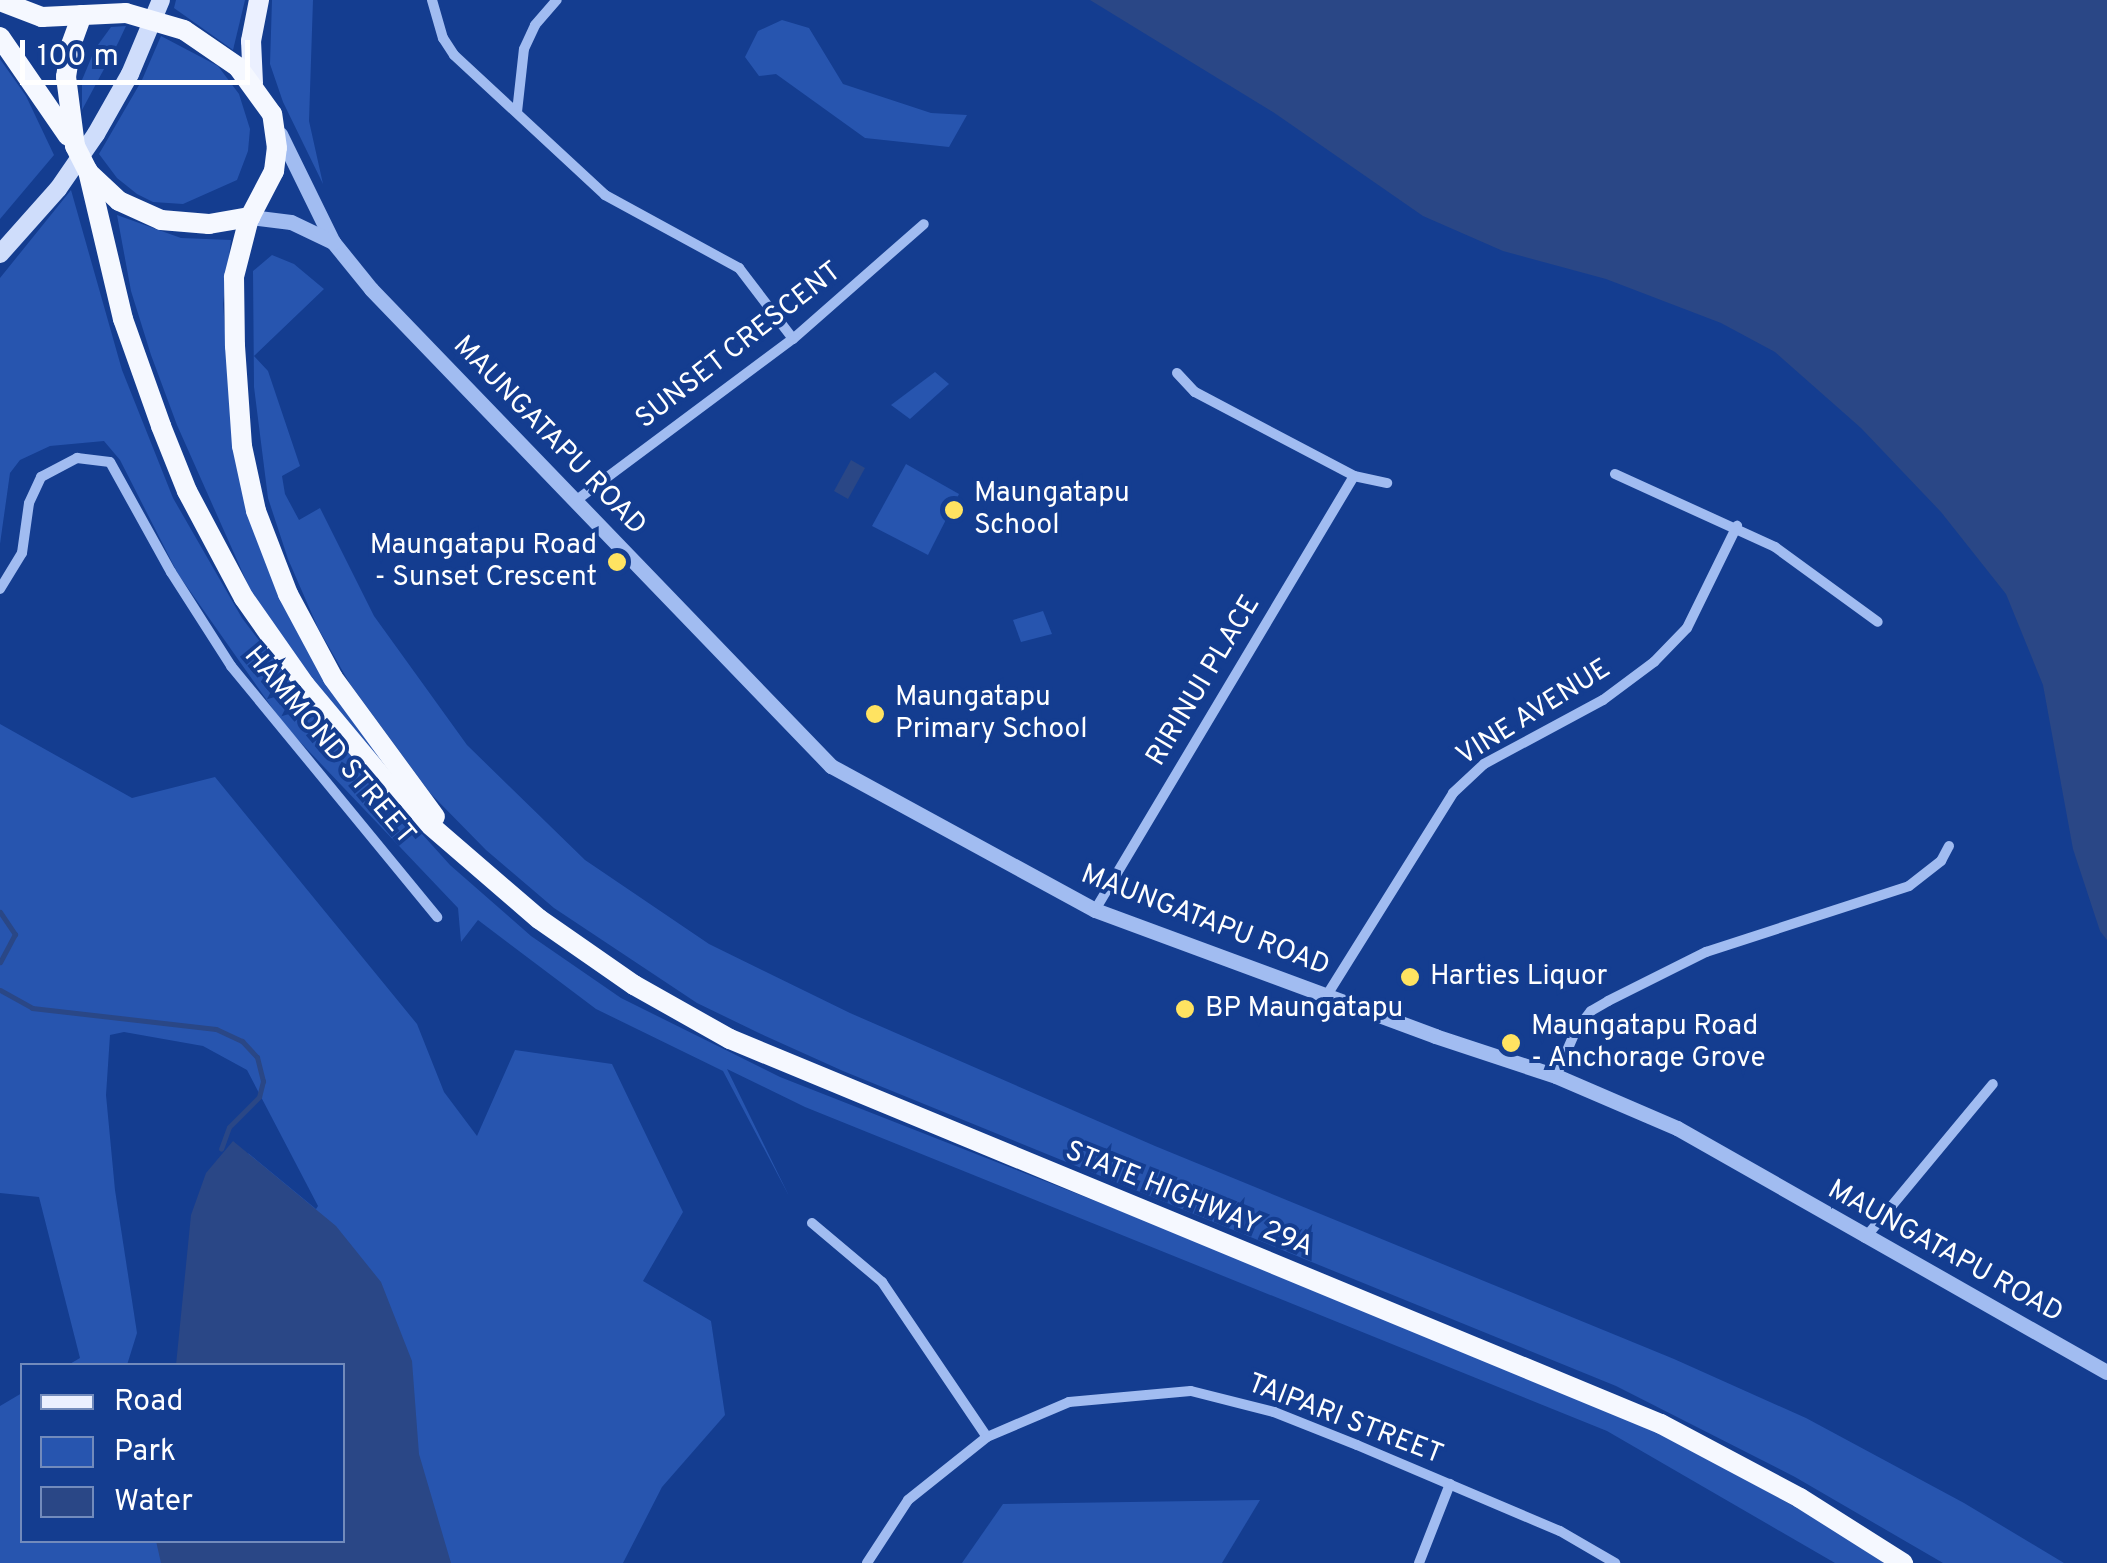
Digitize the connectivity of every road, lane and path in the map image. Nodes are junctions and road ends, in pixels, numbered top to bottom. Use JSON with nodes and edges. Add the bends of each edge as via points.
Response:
{"nodes":[{"id":1,"x":161,"y":0,"type":"edge"},
{"id":2,"x":259,"y":0,"type":"edge"},
{"id":3,"x":432,"y":0,"type":"edge"},
{"id":4,"x":557,"y":0,"type":"edge"},
{"id":5,"x":0,"y":1,"type":"edge"},
{"id":6,"x":85,"y":8,"type":"edge"},
{"id":7,"x":0,"y":38,"type":"edge"},
{"id":8,"x":253,"y":83,"type":"junction"},
{"id":9,"x":517,"y":112,"type":"junction"},
{"id":10,"x":274,"y":121,"type":"junction"},
{"id":11,"x":70,"y":136,"type":"junction"},
{"id":12,"x":88,"y":171,"type":"junction"},
{"id":13,"x":249,"y":218,"type":"junction"},
{"id":14,"x":924,"y":224,"type":"dead end"},
{"id":15,"x":333,"y":242,"type":"junction"},
{"id":16,"x":0,"y":254,"type":"edge"},
{"id":17,"x":792,"y":340,"type":"junction"},
{"id":18,"x":1177,"y":374,"type":"dead end"},
{"id":19,"x":1615,"y":474,"type":"dead end"},
{"id":20,"x":1354,"y":476,"type":"junction"},
{"id":21,"x":1387,"y":483,"type":"dead end"},
{"id":22,"x":578,"y":498,"type":"junction"},
{"id":23,"x":1737,"y":526,"type":"junction"},
{"id":24,"x":0,"y":589,"type":"edge"},
{"id":25,"x":1878,"y":622,"type":"dead end"},
{"id":26,"x":1949,"y":846,"type":"dead end"},
{"id":27,"x":471,"y":861,"type":"junction"},
{"id":28,"x":1095,"y":910,"type":"junction"},
{"id":29,"x":437,"y":917,"type":"dead end"},
{"id":30,"x":1327,"y":995,"type":"junction"},
{"id":31,"x":1556,"y":1076,"type":"junction"},
{"id":32,"x":1993,"y":1084,"type":"dead end"},
{"id":33,"x":812,"y":1224,"type":"dead end"},
{"id":34,"x":1865,"y":1238,"type":"junction"},
{"id":35,"x":2107,"y":1372,"type":"edge"},
{"id":36,"x":987,"y":1437,"type":"junction"},
{"id":37,"x":1450,"y":1484,"type":"junction"},
{"id":38,"x":867,"y":1563,"type":"edge"},
{"id":39,"x":1419,"y":1563,"type":"edge"},
{"id":40,"x":1615,"y":1563,"type":"edge"},
{"id":41,"x":1904,"y":1563,"type":"edge"}],
"edges":[{"from":1,"to":16,"type":"main road","via":[[96,134]]},
{"from":2,"to":8,"type":"main road","via":[[251,41]]},
{"from":3,"to":9,"type":"street","via":[[454,54]]},
{"from":4,"to":9,"type":"street","via":[[524,49]]},
{"from":5,"to":6,"type":"highway","via":[[42,17]]},
{"from":6,"to":8,"type":"highway","bridge":true,"via":[[184,30]]},
{"from":6,"to":11,"type":"highway","via":[[68,61]]},
{"from":7,"to":11,"type":"highway"},
{"from":8,"to":10,"type":"highway"},
{"from":9,"to":17,"type":"street","via":[[624,209],[738,268]]},
{"from":10,"to":13,"type":"highway","via":[[274,171]]},
{"from":10,"to":15,"type":"street","name":"MAUNGATAPU ROAD"},
{"from":11,"to":12,"type":"highway","bridge":true},
{"from":12,"to":13,"type":"highway","via":[[120,201],[161,220],[210,224]]},
{"from":12,"to":27,"type":"highway","name":"STATE HIGHWAY 29A","via":[[140,370],[215,548],[272,642],[355,746],[401,800]]},
{"from":13,"to":15,"type":"street","name":"MAUNGATAPU ROAD","via":[[291,222]]},
{"from":13,"to":27,"type":"highway","name":"STATE HIGHWAY 29A","via":[[234,277],[235,346],[242,446],[268,550],[310,639],[358,717]]},
{"from":14,"to":17,"type":"street","name":"SUNSET CRESCENT"},
{"from":15,"to":22,"type":"street","name":"MAUNGATAPU ROAD","via":[[393,314]]},
{"from":17,"to":22,"type":"street","name":"SUNSET CRESCENT"},
{"from":18,"to":20,"type":"street","via":[[1195,392]]},
{"from":19,"to":23,"type":"street"},
{"from":20,"to":21,"type":"street"},
{"from":20,"to":28,"type":"street","name":"RIRINUI PLACE"},
{"from":22,"to":28,"type":"street","name":"MAUNGATAPU ROAD","via":[[832,766]]},
{"from":23,"to":25,"type":"street"},
{"from":23,"to":30,"type":"street","name":"VINE AVENUE","via":[[1686,628],[1654,662],[1592,706],[1484,764],[1453,793]]},
{"from":24,"to":29,"type":"street","name":"HAMMOND STREET","via":[[18,563],[41,477],[77,458],[110,462],[232,666]]},
{"from":26,"to":31,"type":"street","via":[[1909,886],[1706,952],[1608,1001],[1574,1032]]},
{"from":27,"to":41,"type":"highway","name":"STATE HIGHWAY 29A","via":[[576,947],[730,1039],[1662,1424]]},
{"from":28,"to":30,"type":"street","name":"MAUNGATAPU ROAD"},
{"from":30,"to":31,"type":"street","name":"MAUNGATAPU ROAD"},
{"from":31,"to":34,"type":"street","name":"MAUNGATAPU ROAD","via":[[1676,1128]]},
{"from":32,"to":34,"type":"street"},
{"from":33,"to":36,"type":"street","via":[[882,1282]]},
{"from":34,"to":35,"type":"street","name":"MAUNGATAPU ROAD"},
{"from":36,"to":37,"type":"street","name":"TAIPARI STREET","via":[[1069,1402],[1190,1392],[1274,1412]]},
{"from":36,"to":38,"type":"street","name":"TAIPARI STREET","via":[[908,1500]]},
{"from":37,"to":39,"type":"street"},
{"from":37,"to":40,"type":"street","name":"TAIPARI STREET","via":[[1560,1530]]}]}
